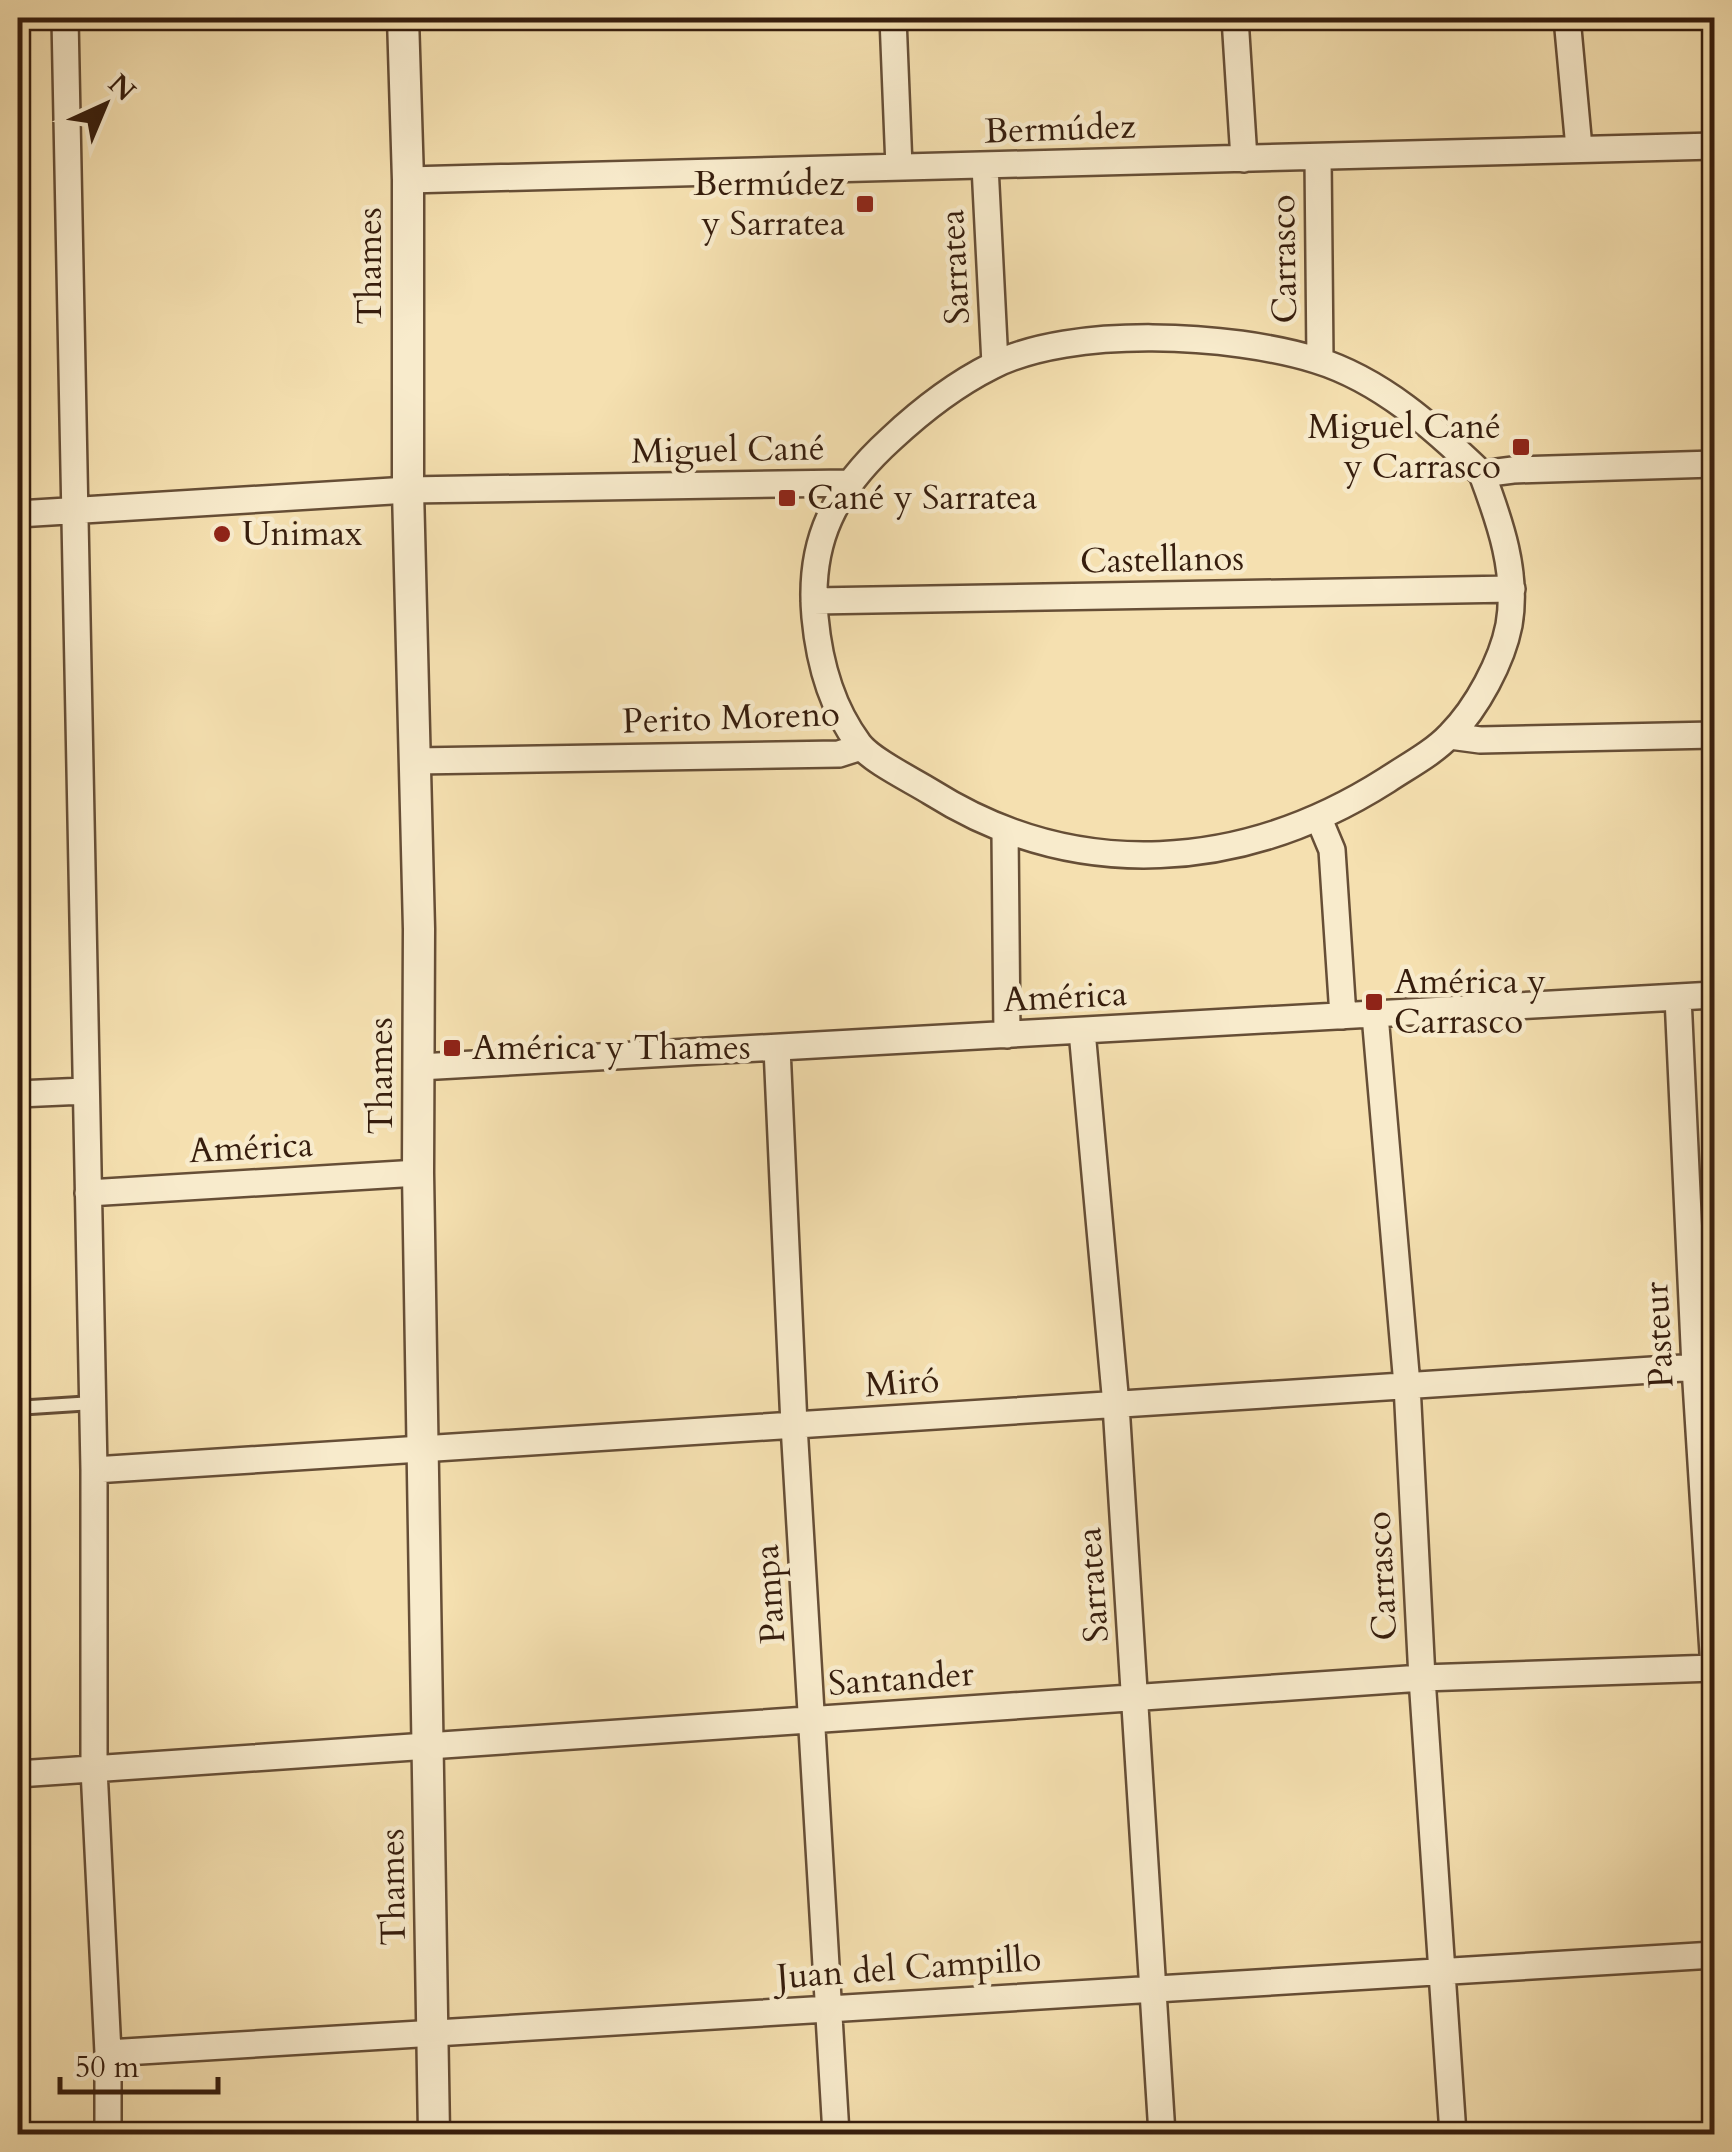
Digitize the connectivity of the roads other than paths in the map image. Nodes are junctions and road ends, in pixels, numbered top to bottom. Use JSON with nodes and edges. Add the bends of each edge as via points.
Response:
{"nodes":[{"id":1,"x":66,"y":18,"type":"edge"},
{"id":2,"x":403,"y":18,"type":"edge"},
{"id":3,"x":893,"y":18,"type":"edge"},
{"id":4,"x":1235,"y":18,"type":"edge"},
{"id":5,"x":1567,"y":18,"type":"edge"},
{"id":6,"x":1714,"y":146,"type":"edge"},
{"id":7,"x":1580,"y":148,"type":"junction"},
{"id":8,"x":1318,"y":156,"type":"junction"},
{"id":9,"x":1244,"y":159,"type":"junction"},
{"id":10,"x":984,"y":166,"type":"junction"},
{"id":11,"x":898,"y":167,"type":"junction"},
{"id":12,"x":408,"y":180,"type":"junction"},
{"id":13,"x":1320,"y":361,"type":"junction"},
{"id":14,"x":996,"y":364,"type":"junction"},
{"id":15,"x":1714,"y":464,"type":"edge"},
{"id":16,"x":1482,"y":474,"type":"junction"},
{"id":17,"x":847,"y":483,"type":"junction"},
{"id":18,"x":408,"y":490,"type":"junction"},
{"id":19,"x":73,"y":511,"type":"junction"},
{"id":20,"x":18,"y":514,"type":"edge"},
{"id":21,"x":1512,"y":588,"type":"junction"},
{"id":22,"x":814,"y":601,"type":"junction"},
{"id":23,"x":1714,"y":735,"type":"edge"},
{"id":24,"x":1450,"y":736,"type":"junction"},
{"id":25,"x":861,"y":746,"type":"junction"},
{"id":26,"x":415,"y":761,"type":"junction"},
{"id":27,"x":1319,"y":819,"type":"junction"},
{"id":28,"x":1005,"y":832,"type":"junction"},
{"id":29,"x":1714,"y":996,"type":"edge"},
{"id":30,"x":1678,"y":998,"type":"junction"},
{"id":31,"x":1375,"y":1014,"type":"junction"},
{"id":32,"x":1343,"y":1016,"type":"junction"},
{"id":33,"x":1082,"y":1032,"type":"junction"},
{"id":34,"x":1006,"y":1035,"type":"junction"},
{"id":35,"x":777,"y":1048,"type":"junction"},
{"id":36,"x":419,"y":1067,"type":"junction"},
{"id":37,"x":86,"y":1091,"type":"junction"},
{"id":38,"x":18,"y":1094,"type":"edge"},
{"id":39,"x":418,"y":1174,"type":"junction"},
{"id":40,"x":88,"y":1193,"type":"junction"},
{"id":41,"x":1705,"y":1366,"type":"edge"},
{"id":42,"x":1408,"y":1385,"type":"junction"},
{"id":43,"x":92,"y":1403,"type":"junction"},
{"id":44,"x":18,"y":1404,"type":"edge"},
{"id":45,"x":1116,"y":1405,"type":"junction"},
{"id":46,"x":794,"y":1424,"type":"junction"},
{"id":47,"x":422,"y":1446,"type":"junction"},
{"id":48,"x":94,"y":1470,"type":"junction"},
{"id":49,"x":1714,"y":1668,"type":"edge"},
{"id":50,"x":1422,"y":1678,"type":"junction"},
{"id":51,"x":1136,"y":1696,"type":"junction"},
{"id":52,"x":813,"y":1722,"type":"junction"},
{"id":53,"x":428,"y":1746,"type":"junction"},
{"id":54,"x":94,"y":1768,"type":"junction"},
{"id":55,"x":18,"y":1774,"type":"edge"},
{"id":56,"x":1714,"y":1954,"type":"edge"},
{"id":57,"x":1443,"y":1970,"type":"junction"},
{"id":58,"x":1152,"y":1987,"type":"junction"},
{"id":59,"x":829,"y":2009,"type":"junction"},
{"id":60,"x":433,"y":2034,"type":"junction"},
{"id":61,"x":108,"y":2053,"type":"junction"},
{"id":62,"x":108,"y":2134,"type":"edge"},
{"id":63,"x":434,"y":2134,"type":"edge"},
{"id":64,"x":836,"y":2134,"type":"edge"},
{"id":65,"x":1162,"y":2134,"type":"edge"},
{"id":66,"x":1453,"y":2134,"type":"edge"}],
"edges":[{"from":1,"to":19,"type":"street"},
{"from":2,"to":12,"type":"street","name":"Thames"},
{"from":3,"to":11,"type":"street"},
{"from":4,"to":9,"type":"street","name":"Carrasco"},
{"from":5,"to":7,"type":"street"},
{"from":6,"to":7,"type":"street","name":"Bermúdez"},
{"from":7,"to":8,"type":"street","name":"Bermúdez"},
{"from":8,"to":9,"type":"street","name":"Bermúdez"},
{"from":8,"to":13,"type":"street","name":"Carrasco"},
{"from":9,"to":10,"type":"street","name":"Bermúdez"},
{"from":10,"to":11,"type":"street","name":"Bermúdez"},
{"from":10,"to":14,"type":"street","name":"Sarratea"},
{"from":11,"to":12,"type":"street","name":"Bermúdez"},
{"from":12,"to":18,"type":"street","name":"Thames"},
{"from":13,"to":14,"type":"street","name":"Miguel Cané","via":[[1226,342],[1144,338],[1068,345]]},
{"from":13,"to":16,"type":"street","name":"Miguel Cané","via":[[1395,399]]},
{"from":14,"to":17,"type":"street","name":"Miguel Cané","via":[[926,406]]},
{"from":15,"to":16,"type":"street"},
{"from":16,"to":21,"type":"street"},
{"from":17,"to":18,"type":"street","name":"Miguel Cané"},
{"from":17,"to":22,"type":"street","via":[[828,516]]},
{"from":18,"to":19,"type":"street","name":"Miguel Cané"},
{"from":18,"to":26,"type":"street","name":"Thames"},
{"from":19,"to":20,"type":"street","name":"Miguel Cané"},
{"from":19,"to":37,"type":"street"},
{"from":21,"to":22,"type":"street","name":"Castellanos"},
{"from":21,"to":24,"type":"street","via":[[1504,644]]},
{"from":22,"to":25,"type":"street","via":[[819,659]]},
{"from":23,"to":24,"type":"street"},
{"from":24,"to":27,"type":"street","name":"Perito Moreno"},
{"from":25,"to":26,"type":"street","name":"Perito Moreno","via":[[839,754]]},
{"from":25,"to":28,"type":"street","name":"Perito Moreno"},
{"from":26,"to":36,"type":"street","name":"Thames"},
{"from":27,"to":28,"type":"street","name":"Perito Moreno","via":[[1189,853],[1090,852]]},
{"from":27,"to":32,"type":"street","via":[[1332,850]]},
{"from":28,"to":34,"type":"street"},
{"from":29,"to":30,"type":"street","name":"América"},
{"from":30,"to":31,"type":"street","name":"América"},
{"from":30,"to":41,"type":"street","name":"Pasteur"},
{"from":31,"to":32,"type":"street","name":"América"},
{"from":31,"to":42,"type":"street","name":"Carrasco"},
{"from":32,"to":33,"type":"street","name":"América"},
{"from":33,"to":34,"type":"street","name":"América"},
{"from":33,"to":45,"type":"street","name":"Sarratea"},
{"from":34,"to":35,"type":"street","name":"América"},
{"from":35,"to":36,"type":"street","name":"América"},
{"from":35,"to":46,"type":"street","name":"Pampa"},
{"from":36,"to":39,"type":"street","name":"Thames"},
{"from":37,"to":38,"type":"street"},
{"from":37,"to":40,"type":"street"},
{"from":39,"to":40,"type":"street","name":"América"},
{"from":39,"to":47,"type":"street","name":"Thames"},
{"from":40,"to":43,"type":"street"},
{"from":41,"to":42,"type":"street","name":"Miró"},
{"from":41,"to":49,"type":"street","name":"Pasteur"},
{"from":42,"to":45,"type":"street","name":"Miró"},
{"from":42,"to":50,"type":"street","name":"Carrasco"},
{"from":43,"to":44,"type":"lane"},
{"from":43,"to":48,"type":"street"},
{"from":45,"to":46,"type":"street","name":"Miró"},
{"from":45,"to":51,"type":"street","name":"Sarratea"},
{"from":46,"to":47,"type":"street","name":"Miró"},
{"from":46,"to":52,"type":"street","name":"Pampa"},
{"from":47,"to":48,"type":"street","name":"Miró"},
{"from":47,"to":53,"type":"street","name":"Thames"},
{"from":48,"to":54,"type":"street"},
{"from":49,"to":50,"type":"street","name":"Santander"},
{"from":50,"to":51,"type":"street","name":"Santander"},
{"from":50,"to":57,"type":"street","name":"Carrasco"},
{"from":51,"to":52,"type":"street","name":"Santander"},
{"from":51,"to":58,"type":"street","name":"Sarratea"},
{"from":52,"to":53,"type":"street","name":"Santander"},
{"from":52,"to":59,"type":"street","name":"Pampa"},
{"from":53,"to":54,"type":"street","name":"Santander"},
{"from":53,"to":60,"type":"street","name":"Thames"},
{"from":54,"to":55,"type":"street","name":"Santander"},
{"from":54,"to":61,"type":"street"},
{"from":56,"to":57,"type":"street","name":"Juan del Campillo"},
{"from":57,"to":58,"type":"street","name":"Juan del Campillo"},
{"from":57,"to":66,"type":"street","name":"Carrasco"},
{"from":58,"to":59,"type":"street","name":"Juan del Campillo"},
{"from":58,"to":65,"type":"street","name":"Sarratea"},
{"from":59,"to":60,"type":"street","name":"Juan del Campillo"},
{"from":59,"to":64,"type":"street","name":"Pampa"},
{"from":60,"to":61,"type":"street","name":"Juan del Campillo"},
{"from":60,"to":63,"type":"street","name":"Thames"},
{"from":61,"to":62,"type":"street"}]}
